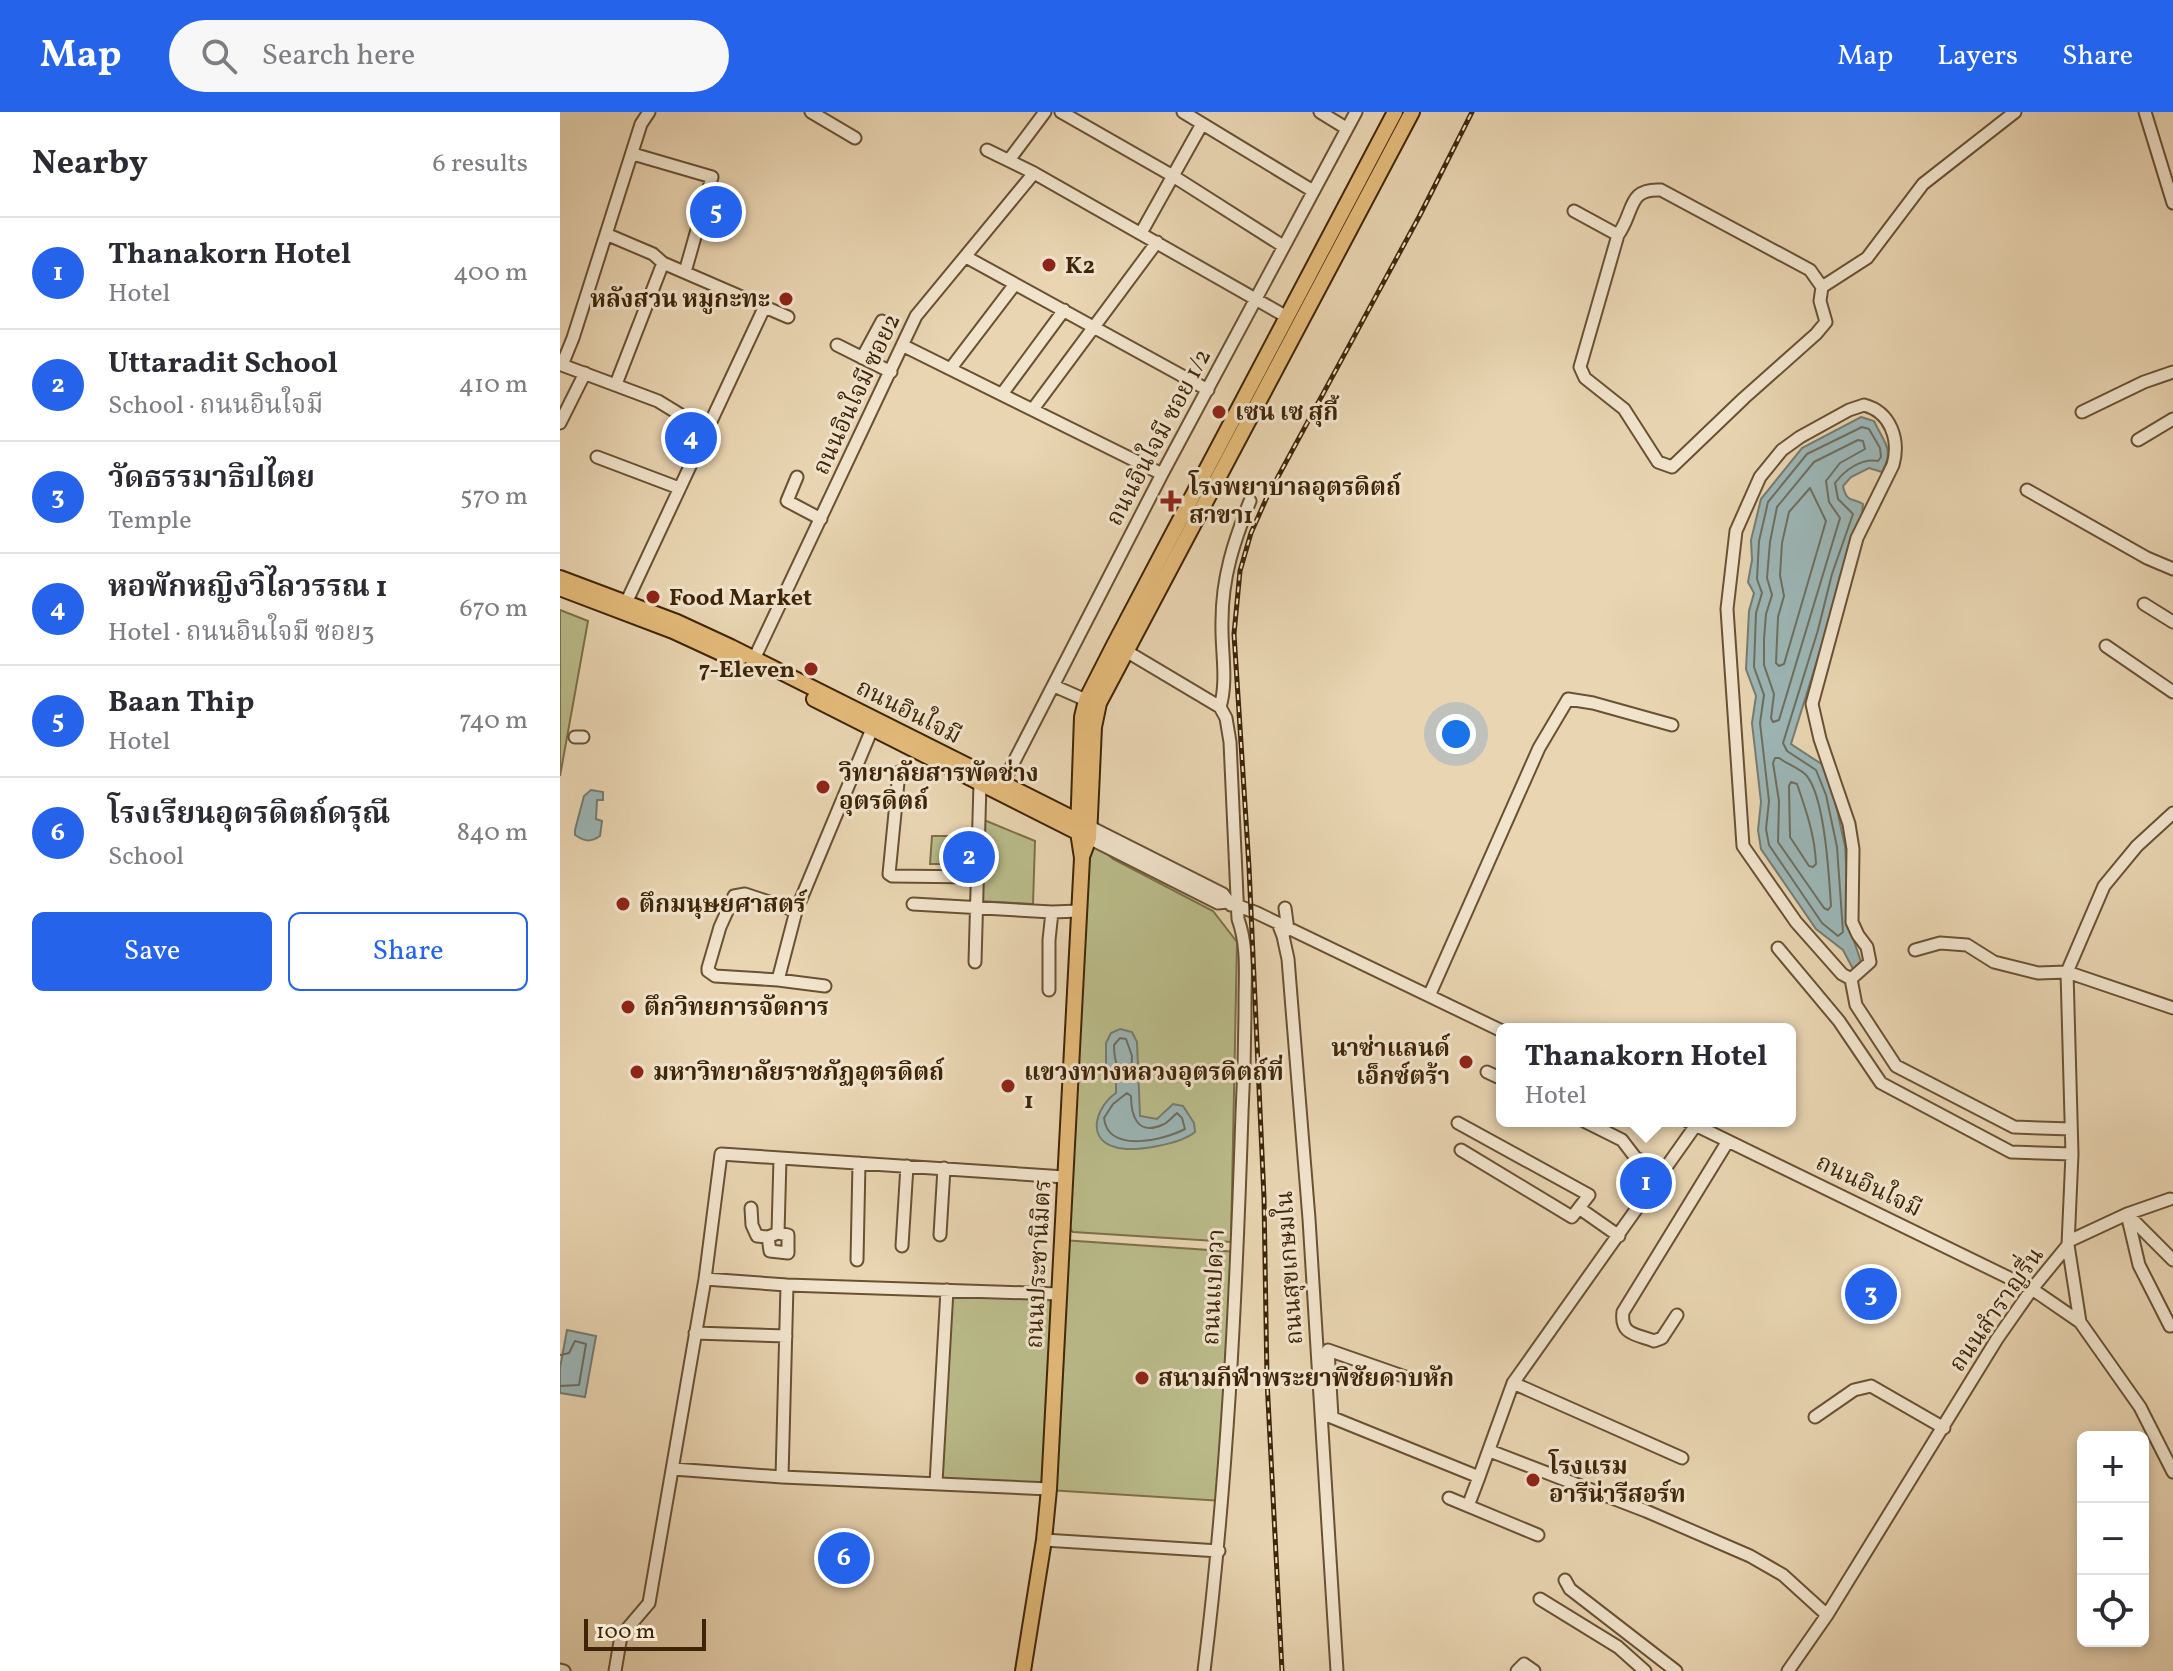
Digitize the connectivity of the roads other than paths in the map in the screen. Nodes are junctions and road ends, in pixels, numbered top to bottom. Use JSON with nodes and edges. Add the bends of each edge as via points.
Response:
{"nodes":[{"id":1,"x":649,"y":112,"type":"edge"},
{"id":2,"x":811,"y":112,"type":"edge"},
{"id":3,"x":1045,"y":112,"type":"edge"},
{"id":4,"x":1061,"y":112,"type":"edge"},
{"id":5,"x":1183,"y":112,"type":"edge"},
{"id":6,"x":1320,"y":112,"type":"edge"},
{"id":7,"x":1356,"y":112,"type":"edge"},
{"id":8,"x":1395,"y":112,"type":"edge"},
{"id":9,"x":1412,"y":112,"type":"edge"},
{"id":10,"x":2015,"y":112,"type":"edge"},
{"id":11,"x":2145,"y":112,"type":"edge"},
{"id":12,"x":1202,"y":124,"type":"junction"},
{"id":13,"x":1346,"y":128,"type":"junction"},
{"id":14,"x":855,"y":138,"type":"dead end"},
{"id":15,"x":1386,"y":145,"type":"junction"},
{"id":16,"x":987,"y":150,"type":"dead end"},
{"id":17,"x":633,"y":154,"type":"junction"},
{"id":18,"x":1009,"y":160,"type":"junction"},
{"id":19,"x":1034,"y":173,"type":"junction"},
{"id":20,"x":1173,"y":176,"type":"junction"},
{"id":21,"x":1313,"y":191,"type":"junction"},
{"id":22,"x":2173,"y":203,"type":"edge"},
{"id":23,"x":1574,"y":211,"type":"dead end"},
{"id":24,"x":1141,"y":233,"type":"junction"},
{"id":25,"x":606,"y":234,"type":"junction"},
{"id":26,"x":1618,"y":235,"type":"junction"},
{"id":27,"x":1157,"y":242,"type":"junction"},
{"id":28,"x":1283,"y":246,"type":"junction"},
{"id":29,"x":966,"y":257,"type":"junction"},
{"id":30,"x":663,"y":263,"type":"junction"},
{"id":31,"x":685,"y":272,"type":"junction"},
{"id":32,"x":1015,"y":284,"type":"junction"},
{"id":33,"x":1822,"y":287,"type":"junction"},
{"id":34,"x":1256,"y":300,"type":"junction"},
{"id":35,"x":765,"y":306,"type":"junction"},
{"id":36,"x":1064,"y":310,"type":"junction"},
{"id":37,"x":788,"y":317,"type":"dead end"},
{"id":38,"x":1287,"y":317,"type":"junction"},
{"id":39,"x":882,"y":321,"type":"dead end"},
{"id":40,"x":1094,"y":327,"type":"junction"},
{"id":41,"x":837,"y":345,"type":"dead end"},
{"id":42,"x":904,"y":346,"type":"junction"},
{"id":43,"x":862,"y":358,"type":"junction"},
{"id":44,"x":951,"y":368,"type":"junction"},
{"id":45,"x":891,"y":372,"type":"junction"},
{"id":46,"x":2173,"y":372,"type":"edge"},
{"id":47,"x":585,"y":373,"type":"junction"},
{"id":48,"x":616,"y":384,"type":"junction"},
{"id":49,"x":1208,"y":390,"type":"junction"},
{"id":50,"x":1002,"y":394,"type":"junction"},
{"id":51,"x":1033,"y":409,"type":"junction"},
{"id":52,"x":2082,"y":412,"type":"dead end"},
{"id":53,"x":562,"y":416,"type":"edge"},
{"id":54,"x":2173,"y":419,"type":"edge"},
{"id":55,"x":707,"y":431,"type":"junction"},
{"id":56,"x":2138,"y":440,"type":"dead end"},
{"id":57,"x":597,"y":457,"type":"dead end"},
{"id":58,"x":1162,"y":474,"type":"junction"},
{"id":59,"x":797,"y":477,"type":"dead end"},
{"id":60,"x":679,"y":488,"type":"junction"},
{"id":61,"x":2027,"y":490,"type":"dead end"},
{"id":62,"x":1250,"y":501,"type":"dead end"},
{"id":63,"x":821,"y":519,"type":"junction"},
{"id":64,"x":2173,"y":569,"type":"edge"},
{"id":65,"x":560,"y":578,"type":"edge"},
{"id":66,"x":560,"y":588,"type":"edge"},
{"id":67,"x":626,"y":603,"type":"junction"},
{"id":68,"x":2144,"y":604,"type":"dead end"},
{"id":69,"x":2173,"y":622,"type":"edge"},
{"id":70,"x":2106,"y":646,"type":"dead end"},
{"id":71,"x":1126,"y":651,"type":"junction"},
{"id":72,"x":752,"y":663,"type":"junction"},
{"id":73,"x":1054,"y":686,"type":"junction"},
{"id":74,"x":2173,"y":692,"type":"edge"},
{"id":75,"x":1086,"y":700,"type":"junction"},
{"id":76,"x":1220,"y":707,"type":"junction"},
{"id":77,"x":874,"y":724,"type":"junction"},
{"id":78,"x":1672,"y":725,"type":"dead end"},
{"id":79,"x":899,"y":772,"type":"dead end"},
{"id":80,"x":982,"y":778,"type":"junction"},
{"id":81,"x":1003,"y":783,"type":"junction"},
{"id":82,"x":2173,"y":813,"type":"edge"},
{"id":83,"x":1084,"y":830,"type":"junction"},
{"id":84,"x":977,"y":877,"type":"junction"},
{"id":85,"x":913,"y":904,"type":"dead end"},
{"id":86,"x":1233,"y":904,"type":"junction"},
{"id":87,"x":976,"y":907,"type":"junction"},
{"id":88,"x":1285,"y":908,"type":"dead end"},
{"id":89,"x":796,"y":911,"type":"junction"},
{"id":90,"x":1079,"y":911,"type":"junction"},
{"id":91,"x":1251,"y":911,"type":"junction"},
{"id":92,"x":1052,"y":912,"type":"junction"},
{"id":93,"x":1239,"y":922,"type":"junction"},
{"id":94,"x":1283,"y":925,"type":"junction"},
{"id":95,"x":1300,"y":933,"type":"junction"},
{"id":96,"x":1778,"y":948,"type":"dead end"},
{"id":97,"x":1915,"y":950,"type":"dead end"},
{"id":98,"x":1288,"y":959,"type":"junction"},
{"id":99,"x":975,"y":962,"type":"dead end"},
{"id":100,"x":2067,"y":972,"type":"junction"},
{"id":101,"x":1851,"y":979,"type":"junction"},
{"id":102,"x":778,"y":980,"type":"junction"},
{"id":103,"x":825,"y":986,"type":"dead end"},
{"id":104,"x":1049,"y":990,"type":"dead end"},
{"id":105,"x":1429,"y":996,"type":"junction"},
{"id":106,"x":2173,"y":1009,"type":"edge"},
{"id":107,"x":1496,"y":1028,"type":"edge"},
{"id":108,"x":1487,"y":1072,"type":"dead end"},
{"id":109,"x":1496,"y":1076,"type":"edge"},
{"id":110,"x":1458,"y":1123,"type":"dead end"},
{"id":111,"x":1596,"y":1127,"type":"edge"},
{"id":112,"x":1689,"y":1127,"type":"edge"},
{"id":113,"x":1699,"y":1127,"type":"edge"},
{"id":114,"x":2071,"y":1129,"type":"junction"},
{"id":115,"x":1728,"y":1141,"type":"junction"},
{"id":116,"x":1461,"y":1150,"type":"dead end"},
{"id":117,"x":2072,"y":1154,"type":"junction"},
{"id":118,"x":780,"y":1158,"type":"junction"},
{"id":119,"x":859,"y":1163,"type":"junction"},
{"id":120,"x":907,"y":1166,"type":"junction"},
{"id":121,"x":944,"y":1168,"type":"junction"},
{"id":122,"x":1662,"y":1175,"type":"junction"},
{"id":123,"x":1065,"y":1177,"type":"junction"},
{"id":124,"x":2170,"y":1199,"type":"dead end"},
{"id":125,"x":751,"y":1208,"type":"dead end"},
{"id":126,"x":1579,"y":1208,"type":"junction"},
{"id":127,"x":2127,"y":1214,"type":"junction"},
{"id":128,"x":940,"y":1235,"type":"dead end"},
{"id":129,"x":1619,"y":1236,"type":"junction"},
{"id":130,"x":2069,"y":1243,"type":"junction"},
{"id":131,"x":902,"y":1246,"type":"dead end"},
{"id":132,"x":857,"y":1260,"type":"dead end"},
{"id":133,"x":2173,"y":1260,"type":"edge"},
{"id":134,"x":705,"y":1279,"type":"junction"},
{"id":135,"x":787,"y":1285,"type":"junction"},
{"id":136,"x":2032,"y":1289,"type":"junction"},
{"id":137,"x":947,"y":1290,"type":"junction"},
{"id":138,"x":1059,"y":1294,"type":"junction"},
{"id":139,"x":1677,"y":1315,"type":"dead end"},
{"id":140,"x":2170,"y":1320,"type":"edge"},
{"id":141,"x":2080,"y":1322,"type":"junction"},
{"id":142,"x":695,"y":1333,"type":"junction"},
{"id":143,"x":786,"y":1336,"type":"junction"},
{"id":144,"x":1414,"y":1380,"type":"dead end"},
{"id":145,"x":1513,"y":1383,"type":"junction"},
{"id":146,"x":1327,"y":1415,"type":"junction"},
{"id":147,"x":1815,"y":1417,"type":"dead end"},
{"id":148,"x":1944,"y":1428,"type":"junction"},
{"id":149,"x":2173,"y":1439,"type":"edge"},
{"id":150,"x":2157,"y":1441,"type":"junction"},
{"id":151,"x":1490,"y":1451,"type":"junction"},
{"id":152,"x":1682,"y":1458,"type":"dead end"},
{"id":153,"x":673,"y":1469,"type":"junction"},
{"id":154,"x":2173,"y":1472,"type":"edge"},
{"id":155,"x":782,"y":1477,"type":"junction"},
{"id":156,"x":1479,"y":1477,"type":"junction"},
{"id":157,"x":936,"y":1483,"type":"junction"},
{"id":158,"x":1049,"y":1489,"type":"junction"},
{"id":159,"x":1449,"y":1498,"type":"dead end"},
{"id":160,"x":1468,"y":1506,"type":"junction"},
{"id":161,"x":1538,"y":1535,"type":"dead end"},
{"id":162,"x":1044,"y":1540,"type":"junction"},
{"id":163,"x":1219,"y":1551,"type":"junction"},
{"id":164,"x":1565,"y":1580,"type":"dead end"},
{"id":165,"x":1540,"y":1599,"type":"dead end"},
{"id":166,"x":1827,"y":1615,"type":"junction"},
{"id":167,"x":615,"y":1671,"type":"edge"},
{"id":168,"x":1023,"y":1671,"type":"edge"},
{"id":169,"x":1204,"y":1671,"type":"edge"},
{"id":170,"x":1337,"y":1671,"type":"edge"},
{"id":171,"x":1517,"y":1671,"type":"edge"},
{"id":172,"x":1534,"y":1671,"type":"edge"},
{"id":173,"x":1645,"y":1671,"type":"edge"},
{"id":174,"x":1676,"y":1671,"type":"edge"},
{"id":175,"x":1788,"y":1671,"type":"edge"}],
"edges":[{"from":1,"to":17,"type":"street"},
{"from":2,"to":14,"type":"street"},
{"from":3,"to":18,"type":"street"},
{"from":4,"to":20,"type":"street"},
{"from":5,"to":12,"type":"street"},
{"from":6,"to":13,"type":"street"},
{"from":7,"to":13,"type":"street","name":"ถนนอินใจมี ซอย 1/2"},
{"from":8,"to":15,"type":"main road"},
{"from":9,"to":15,"type":"main road"},
{"from":10,"to":33,"type":"street","via":[[1923,184],[1867,258]]},
{"from":11,"to":22,"type":"street"},
{"from":12,"to":20,"type":"street"},
{"from":12,"to":21,"type":"street"},
{"from":13,"to":21,"type":"street","name":"ถนนอินใจมี ซอย 1/2"},
{"from":15,"to":38,"type":"main road"},
{"from":15,"to":71,"type":"main road"},
{"from":16,"to":18,"type":"street"},
{"from":17,"to":25,"type":"street"},
{"from":17,"to":31,"type":"street","via":[[712,177]]},
{"from":18,"to":19,"type":"street"},
{"from":19,"to":24,"type":"street"},
{"from":19,"to":29,"type":"street","name":"ถนนอินใจมี ซอย2"},
{"from":20,"to":24,"type":"street"},
{"from":20,"to":28,"type":"street"},
{"from":21,"to":28,"type":"street","name":"ถนนอินใจมี ซอย 1/2"},
{"from":23,"to":26,"type":"street"},
{"from":24,"to":27,"type":"street"},
{"from":25,"to":30,"type":"street"},
{"from":25,"to":47,"type":"street","via":[[562,365]]},
{"from":26,"to":33,"type":"street","via":[[1637,195],[1645,189],[1661,190],[1810,270]]},
{"from":26,"to":33,"type":"street","via":[[1580,367],[1585,378],[1624,409],[1666,467],[1816,334],[1826,322]]},
{"from":27,"to":34,"type":"street"},
{"from":27,"to":40,"type":"street"},
{"from":28,"to":34,"type":"street","name":"ถนนอินใจมี ซอย 1/2"},
{"from":29,"to":32,"type":"street"},
{"from":29,"to":42,"type":"street","name":"ถนนอินใจมี ซอย2","via":[[916,316]]},
{"from":30,"to":31,"type":"street"},
{"from":30,"to":48,"type":"street"},
{"from":31,"to":35,"type":"street"},
{"from":32,"to":36,"type":"street"},
{"from":32,"to":44,"type":"street"},
{"from":34,"to":38,"type":"street"},
{"from":34,"to":49,"type":"street","name":"ถนนอินใจมี ซอย 1/2"},
{"from":35,"to":37,"type":"street"},
{"from":35,"to":55,"type":"street"},
{"from":36,"to":40,"type":"street"},
{"from":36,"to":50,"type":"street"},
{"from":38,"to":75,"type":"main road"},
{"from":39,"to":43,"type":"street"},
{"from":40,"to":49,"type":"street"},
{"from":40,"to":51,"type":"street"},
{"from":41,"to":43,"type":"street"},
{"from":42,"to":44,"type":"street"},
{"from":42,"to":45,"type":"street","name":"ถนนอินใจมี ซอย2"},
{"from":43,"to":45,"type":"street"},
{"from":44,"to":50,"type":"street"},
{"from":45,"to":63,"type":"street","name":"ถนนอินใจมี ซอย2"},
{"from":46,"to":52,"type":"street"},
{"from":47,"to":48,"type":"street"},
{"from":47,"to":53,"type":"street"},
{"from":48,"to":55,"type":"street","via":[[658,401]]},
{"from":49,"to":58,"type":"street","name":"ถนนอินใจมี ซอย 1/2"},
{"from":50,"to":51,"type":"street"},
{"from":51,"to":58,"type":"street"},
{"from":54,"to":56,"type":"street"},
{"from":55,"to":60,"type":"street"},
{"from":57,"to":60,"type":"street"},
{"from":58,"to":73,"type":"street","name":"ถนนอินใจมี ซอย 1/2"},
{"from":59,"to":63,"type":"street","via":[[787,501]]},
{"from":60,"to":67,"type":"street"},
{"from":61,"to":64,"type":"street"},
{"from":62,"to":76,"type":"street","via":[[1225,574]]},
{"from":63,"to":72,"type":"street","name":"ถนนอินใจมี ซอย2"},
{"from":65,"to":67,"type":"main road","name":"ถนนอินใจมี"},
{"from":66,"to":72,"type":"main road","name":"ถนนอินใจมี"},
{"from":67,"to":72,"type":"main road","name":"ถนนอินใจมี","via":[[677,622]]},
{"from":68,"to":69,"type":"street"},
{"from":70,"to":74,"type":"street"},
{"from":71,"to":76,"type":"street"},
{"from":71,"to":83,"type":"main road","via":[[1096,711]]},
{"from":72,"to":77,"type":"main road","name":"ถนนอินใจมี"},
{"from":73,"to":75,"type":"street"},
{"from":73,"to":81,"type":"street","name":"ถนนอินใจมี ซอย 1/2"},
{"from":75,"to":83,"type":"main road","via":[[1081,727]]},
{"from":76,"to":86,"type":"street","via":[[1230,742]]},
{"from":77,"to":80,"type":"main road","name":"ถนนอินใจมี"},
{"from":77,"to":89,"type":"street"},
{"from":78,"to":105,"type":"street","via":[[1568,699],[1539,748]]},
{"from":79,"to":84,"type":"street","via":[[889,874]]},
{"from":80,"to":81,"type":"main road","name":"ถนนอินใจมี"},
{"from":80,"to":83,"type":"main road","name":"ถนนอินใจมี"},
{"from":80,"to":84,"type":"street"},
{"from":81,"to":83,"type":"main road","name":"ถนนอินใจมี"},
{"from":82,"to":100,"type":"street","name":"ถนนสำราญรื่น","via":[[2104,886]]},
{"from":83,"to":86,"type":"street","name":"ถนนอินใจมี","via":[[1223,894]]},
{"from":83,"to":90,"type":"main road","name":"ถนนประชานิมิตร"},
{"from":84,"to":87,"type":"street"},
{"from":85,"to":87,"type":"street"},
{"from":86,"to":91,"type":"street","name":"ถนนอินใจมี"},
{"from":86,"to":93,"type":"street"},
{"from":87,"to":92,"type":"street"},
{"from":87,"to":99,"type":"street"},
{"from":88,"to":94,"type":"street","name":"ถนนสุขเกษมใน"},
{"from":89,"to":102,"type":"street"},
{"from":89,"to":102,"type":"street","via":[[745,894],[734,896],[708,968],[715,976]]},
{"from":90,"to":92,"type":"street"},
{"from":90,"to":123,"type":"main road","name":"ถนนประชานิมิตร"},
{"from":91,"to":93,"type":"street"},
{"from":91,"to":94,"type":"street","name":"ถนนอินใจมี"},
{"from":92,"to":104,"type":"street"},
{"from":93,"to":163,"type":"street","name":"ถนนแปดวา","via":[[1245,947],[1243,1111]]},
{"from":94,"to":95,"type":"street","name":"ถนนอินใจมี"},
{"from":94,"to":98,"type":"street","name":"ถนนสุขเกษมใน"},
{"from":95,"to":98,"type":"street","name":"ถนนสุขเกษมใน"},
{"from":95,"to":105,"type":"street","name":"ถนนอินใจมี"},
{"from":96,"to":117,"type":"street","via":[[1839,1021],[1881,1083],[2011,1152]]},
{"from":97,"to":100,"type":"street","via":[[1940,943],[1967,945],[2009,967]]},
{"from":98,"to":146,"type":"street","name":"ถนนสุขเกษมใน"},
{"from":100,"to":106,"type":"street"},
{"from":100,"to":114,"type":"street","name":"ถนนสำราญรื่น"},
{"from":101,"to":101,"type":"street","via":[[1796,922],[1743,846],[1727,609],[1736,531],[1760,477],[1800,437],[1864,405],[1877,408],[1889,422],[1896,454],[1857,538],[1812,704],[1849,824],[1852,922],[1870,962]]},
{"from":101,"to":114,"type":"street","via":[[1856,1005],[1896,1066],[2014,1127]]},
{"from":102,"to":103,"type":"street"},
{"from":105,"to":107,"type":"street","name":"ถนนอินใจมี"},
{"from":108,"to":109,"type":"street"},
{"from":110,"to":126,"type":"street","via":[[1589,1195]]},
{"from":111,"to":122,"type":"street","via":[[1622,1140],[1635,1157]]},
{"from":112,"to":122,"type":"street"},
{"from":113,"to":115,"type":"street","name":"ถนนอินใจมี"},
{"from":114,"to":117,"type":"street","name":"ถนนสำราญรื่น"},
{"from":115,"to":136,"type":"street","name":"ถนนอินใจมี"},
{"from":115,"to":139,"type":"street","via":[[1622,1321],[1626,1329],[1654,1341],[1662,1338]]},
{"from":116,"to":126,"type":"street","via":[[1572,1217]]},
{"from":117,"to":130,"type":"street","name":"ถนนสำราญรื่น"},
{"from":118,"to":119,"type":"street"},
{"from":118,"to":125,"type":"street","via":[[773,1235],[757,1236]]},
{"from":118,"to":134,"type":"street","via":[[721,1154]]},
{"from":119,"to":120,"type":"street"},
{"from":119,"to":132,"type":"street"},
{"from":120,"to":121,"type":"street"},
{"from":120,"to":131,"type":"street"},
{"from":121,"to":123,"type":"street"},
{"from":121,"to":128,"type":"street"},
{"from":122,"to":129,"type":"street"},
{"from":123,"to":138,"type":"main road","name":"ถนนประชานิมิตร"},
{"from":124,"to":127,"type":"street"},
{"from":126,"to":129,"type":"street"},
{"from":127,"to":130,"type":"street"},
{"from":127,"to":133,"type":"street"},
{"from":127,"to":140,"type":"street","via":[[2139,1265]]},
{"from":129,"to":145,"type":"street"},
{"from":130,"to":136,"type":"street","name":"ถนนสำราญรื่น"},
{"from":130,"to":141,"type":"street"},
{"from":134,"to":135,"type":"street"},
{"from":134,"to":142,"type":"street"},
{"from":135,"to":137,"type":"street"},
{"from":135,"to":143,"type":"street"},
{"from":136,"to":141,"type":"street","name":"ถนนอินใจมี"},
{"from":136,"to":148,"type":"street","name":"ถนนสำราญรื่น"},
{"from":137,"to":138,"type":"street"},
{"from":137,"to":157,"type":"street"},
{"from":138,"to":158,"type":"main road","name":"ถนนประชานิมิตร"},
{"from":141,"to":150,"type":"street","via":[[2140,1407]]},
{"from":142,"to":143,"type":"street"},
{"from":142,"to":153,"type":"street"},
{"from":143,"to":155,"type":"street"},
{"from":144,"to":146,"type":"street","via":[[1328,1350]]},
{"from":145,"to":151,"type":"street"},
{"from":145,"to":152,"type":"street"},
{"from":146,"to":156,"type":"street"},
{"from":146,"to":170,"type":"street","name":"ถนนสุขเกษมใน"},
{"from":147,"to":148,"type":"street","via":[[1854,1390],[1871,1386]]},
{"from":148,"to":166,"type":"street","name":"ถนนสำราญรื่น"},
{"from":149,"to":150,"type":"street"},
{"from":150,"to":154,"type":"street"},
{"from":151,"to":156,"type":"street"},
{"from":151,"to":166,"type":"street","via":[[1750,1556],[1783,1575]]},
{"from":153,"to":155,"type":"street"},
{"from":153,"to":167,"type":"street","via":[[649,1603],[621,1636]]},
{"from":155,"to":157,"type":"street"},
{"from":156,"to":160,"type":"street"},
{"from":157,"to":158,"type":"street"},
{"from":158,"to":162,"type":"main road","name":"ถนนประชานิมิตร"},
{"from":159,"to":160,"type":"street"},
{"from":160,"to":161,"type":"street"},
{"from":162,"to":163,"type":"street"},
{"from":162,"to":168,"type":"main road","name":"ถนนประชานิมิตร"},
{"from":163,"to":169,"type":"street","name":"ถนนแปดวา"},
{"from":164,"to":174,"type":"street"},
{"from":165,"to":173,"type":"street","via":[[1618,1647]]},
{"from":166,"to":175,"type":"street","name":"ถนนสำราญรื่น"},
{"from":171,"to":172,"type":"street","via":[[1524,1664]]}]}
